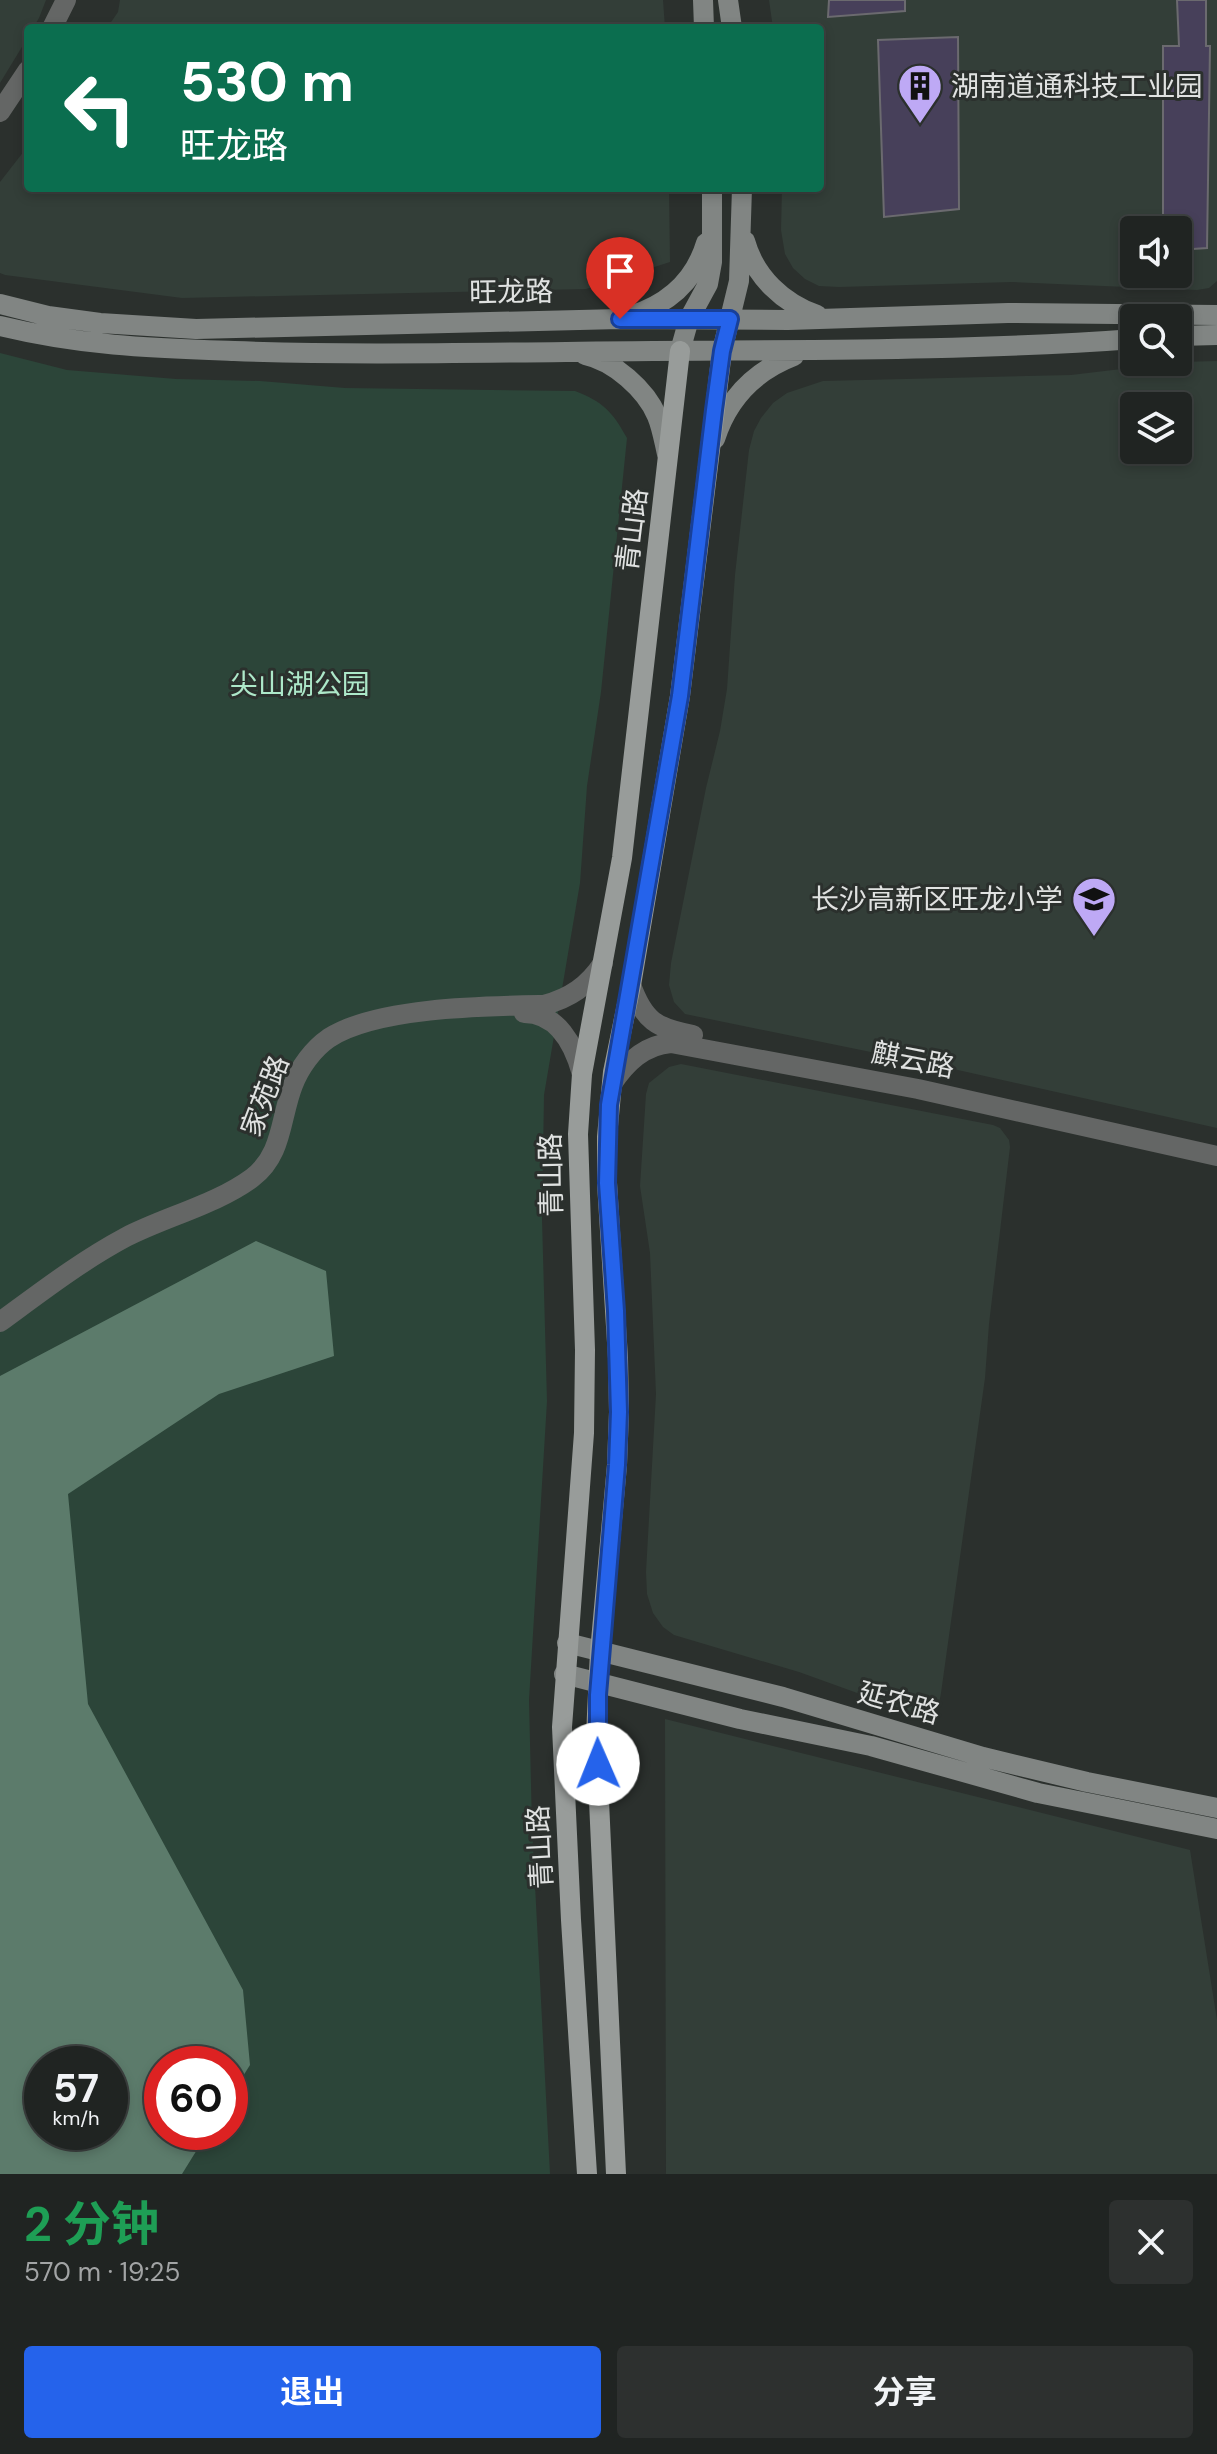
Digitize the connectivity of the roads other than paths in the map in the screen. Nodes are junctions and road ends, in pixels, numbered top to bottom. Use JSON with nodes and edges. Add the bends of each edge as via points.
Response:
{"nodes":[{"id":1,"x":66,"y":0,"type":"edge"},
{"id":2,"x":76,"y":0,"type":"edge"},
{"id":3,"x":703,"y":0,"type":"edge"},
{"id":4,"x":728,"y":0,"type":"edge"},
{"id":5,"x":54,"y":24,"type":"edge"},
{"id":6,"x":65,"y":24,"type":"edge"},
{"id":7,"x":704,"y":24,"type":"edge"},
{"id":8,"x":731,"y":24,"type":"edge"},
{"id":9,"x":24,"y":76,"type":"edge"},
{"id":10,"x":24,"y":93,"type":"edge"},
{"id":11,"x":0,"y":112,"type":"edge"},
{"id":12,"x":0,"y":128,"type":"edge"},
{"id":13,"x":742,"y":192,"type":"edge"},
{"id":14,"x":712,"y":198,"type":"edge"},
{"id":15,"x":741,"y":229,"type":"junction"},
{"id":16,"x":0,"y":304,"type":"edge"},
{"id":17,"x":1217,"y":315,"type":"edge"},
{"id":18,"x":841,"y":318,"type":"junction"},
{"id":19,"x":620,"y":319,"type":"junction"},
{"id":20,"x":689,"y":319,"type":"junction"},
{"id":21,"x":730,"y":319,"type":"junction"},
{"id":22,"x":0,"y":326,"type":"edge"},
{"id":23,"x":1217,"y":335,"type":"edge"},
{"id":24,"x":1192,"y":336,"type":"edge"},
{"id":25,"x":1120,"y":340,"type":"edge"},
{"id":26,"x":680,"y":351,"type":"junction"},
{"id":27,"x":722,"y":351,"type":"junction"},
{"id":28,"x":826,"y":351,"type":"junction"},
{"id":29,"x":570,"y":352,"type":"junction"},
{"id":30,"x":668,"y":460,"type":"junction"},
{"id":31,"x":707,"y":462,"type":"junction"},
{"id":32,"x":603,"y":963,"type":"junction"},
{"id":33,"x":631,"y":985,"type":"junction"},
{"id":34,"x":582,"y":1074,"type":"junction"},
{"id":35,"x":612,"y":1084,"type":"junction"},
{"id":36,"x":1217,"y":1146,"type":"edge"},
{"id":37,"x":1217,"y":1156,"type":"edge"},
{"id":38,"x":0,"y":1322,"type":"edge"},
{"id":39,"x":0,"y":1332,"type":"edge"},
{"id":40,"x":567,"y":1643,"type":"junction"},
{"id":41,"x":600,"y":1652,"type":"junction"},
{"id":42,"x":564,"y":1674,"type":"junction"},
{"id":43,"x":598,"y":1683,"type":"junction"},
{"id":44,"x":1217,"y":1808,"type":"edge"},
{"id":45,"x":1217,"y":1829,"type":"edge"},
{"id":46,"x":587,"y":2174,"type":"edge"},
{"id":47,"x":616,"y":2174,"type":"edge"}],
"edges":[{"from":1,"to":5,"type":"street"},
{"from":2,"to":6,"type":"street"},
{"from":3,"to":7,"type":"main road"},
{"from":4,"to":8,"type":"main road"},
{"from":9,"to":11,"type":"street"},
{"from":10,"to":12,"type":"street"},
{"from":13,"to":15,"type":"main road","name":"青山路"},
{"from":14,"to":19,"type":"main road","via":[[707,240],[694,274],[655,306]]},
{"from":14,"to":20,"type":"main road","name":"青山路","via":[[708,284]]},
{"from":15,"to":18,"type":"main road","via":[[752,260],[778,293],[807,312]]},
{"from":15,"to":21,"type":"main road","name":"青山路","via":[[739,281]]},
{"from":16,"to":19,"type":"main road","name":"旺龙路","via":[[100,323],[196,329]]},
{"from":17,"to":18,"type":"main road","name":"旺龙路"},
{"from":18,"to":21,"type":"main road","name":"旺龙路"},
{"from":19,"to":20,"type":"main road","name":"旺龙路"},
{"from":20,"to":21,"type":"main road","name":"旺龙路"},
{"from":20,"to":26,"type":"main road","name":"青山路"},
{"from":21,"to":27,"type":"main road","name":"青山路"},
{"from":22,"to":29,"type":"main road","via":[[68,340],[165,350],[357,355]]},
{"from":23,"to":24,"type":"main road"},
{"from":25,"to":28,"type":"main road"},
{"from":26,"to":27,"type":"main road"},
{"from":26,"to":29,"type":"main road"},
{"from":26,"to":30,"type":"main road","name":"青山路"},
{"from":27,"to":28,"type":"main road"},
{"from":27,"to":31,"type":"main road","name":"青山路"},
{"from":28,"to":31,"type":"main road","via":[[777,362],[749,382],[726,411]]},
{"from":29,"to":30,"type":"main road","via":[[609,365],[646,397],[660,424]]},
{"from":30,"to":32,"type":"main road","name":"青山路","via":[[622,858]]},
{"from":31,"to":33,"type":"main road","name":"青山路","via":[[680,696]]},
{"from":32,"to":34,"type":"main road","name":"青山路"},
{"from":32,"to":38,"type":"street","name":"家苑路","via":[[578,992],[544,1005],[474,1006],[378,1020],[330,1038],[297,1076],[273,1154],[254,1176],[94,1255]]},
{"from":33,"to":35,"type":"main road","name":"青山路"},
{"from":33,"to":36,"type":"street","name":"麒云路","via":[[647,1017],[668,1030]]},
{"from":34,"to":39,"type":"street","name":"家苑路","via":[[566,1036],[532,1013],[474,1012],[356,1036],[320,1059],[305,1081],[282,1157],[259,1184],[223,1206],[97,1260]]},
{"from":34,"to":40,"type":"main road","name":"青山路","via":[[578,1134],[584,1433]]},
{"from":35,"to":37,"type":"street","name":"麒云路","via":[[635,1057],[671,1043],[932,1092]]},
{"from":35,"to":41,"type":"main road","name":"青山路","via":[[607,1183],[619,1412]]},
{"from":40,"to":41,"type":"main road","name":"延农路"},
{"from":40,"to":42,"type":"main road","name":"青山路"},
{"from":41,"to":43,"type":"main road","name":"青山路"},
{"from":41,"to":44,"type":"main road","name":"延农路","via":[[783,1697],[983,1757]]},
{"from":42,"to":43,"type":"main road","name":"延农路"},
{"from":42,"to":46,"type":"main road","name":"青山路","via":[[570,1906]]},
{"from":43,"to":45,"type":"main road","name":"延农路","via":[[871,1746],[1038,1793]]},
{"from":43,"to":47,"type":"main road","name":"青山路"}]}
